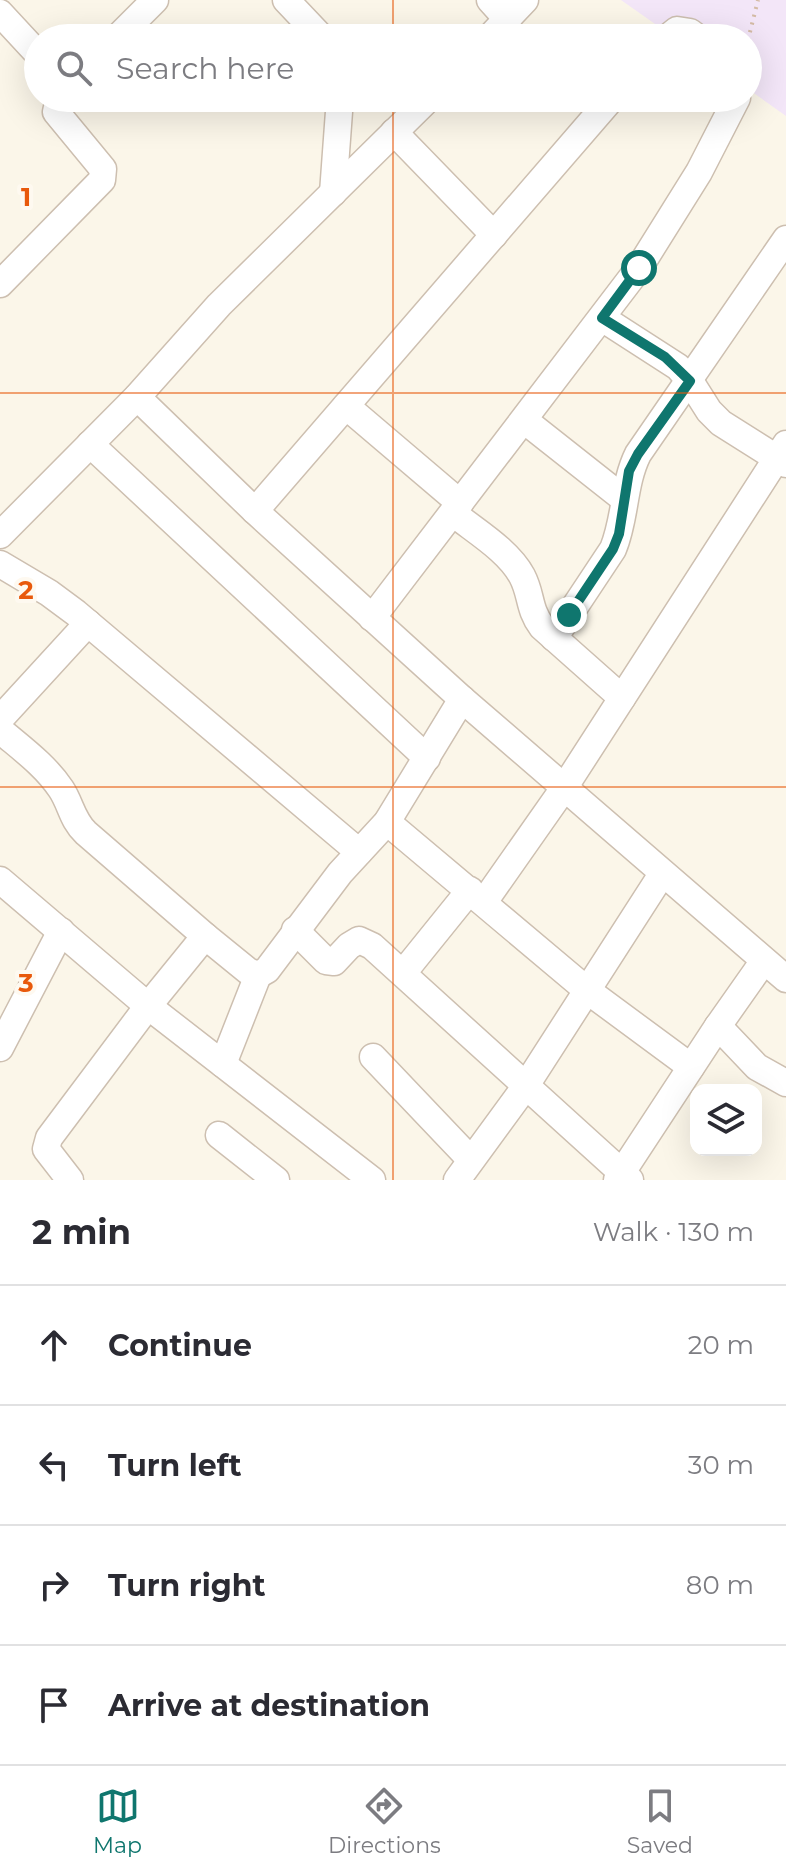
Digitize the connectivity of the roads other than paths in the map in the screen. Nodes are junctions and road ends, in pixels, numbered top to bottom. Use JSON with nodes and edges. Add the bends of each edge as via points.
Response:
{"nodes":[{"id":1,"x":155,"y":0,"type":"edge"},
{"id":2,"x":286,"y":0,"type":"edge"},
{"id":3,"x":490,"y":0,"type":"edge"},
{"id":4,"x":507,"y":19,"type":"edge"},
{"id":5,"x":131,"y":24,"type":"edge"},
{"id":6,"x":309,"y":24,"type":"edge"},
{"id":7,"x":5,"y":30,"type":"edge"},
{"id":8,"x":24,"y":44,"type":"edge"},
{"id":9,"x":56,"y":112,"type":"edge"},
{"id":10,"x":339,"y":112,"type":"edge"},
{"id":11,"x":415,"y":112,"type":"edge"},
{"id":12,"x":600,"y":112,"type":"edge"},
{"id":13,"x":730,"y":112,"type":"edge"},
{"id":14,"x":394,"y":132,"type":"junction"},
{"id":15,"x":333,"y":193,"type":"junction"},
{"id":16,"x":494,"y":235,"type":"junction"},
{"id":17,"x":786,"y":239,"type":"edge"},
{"id":18,"x":0,"y":284,"type":"edge"},
{"id":19,"x":602,"y":318,"type":"junction"},
{"id":20,"x":690,"y":381,"type":"junction"},
{"id":21,"x":137,"y":397,"type":"junction"},
{"id":22,"x":346,"y":406,"type":"junction"},
{"id":23,"x":524,"y":420,"type":"junction"},
{"id":24,"x":90,"y":444,"type":"junction"},
{"id":25,"x":783,"y":455,"type":"edge"},
{"id":26,"x":624,"y":499,"type":"junction"},
{"id":27,"x":456,"y":508,"type":"junction"},
{"id":28,"x":255,"y":511,"type":"junction"},
{"id":29,"x":0,"y":535,"type":"edge"},
{"id":30,"x":0,"y":564,"type":"edge"},
{"id":31,"x":372,"y":618,"type":"junction"},
{"id":32,"x":88,"y":623,"type":"junction"},
{"id":33,"x":554,"y":638,"type":"junction"},
{"id":34,"x":622,"y":698,"type":"junction"},
{"id":35,"x":462,"y":699,"type":"junction"},
{"id":36,"x":0,"y":719,"type":"edge"},
{"id":37,"x":0,"y":730,"type":"edge"},
{"id":38,"x":427,"y":758,"type":"junction"},
{"id":39,"x":564,"y":788,"type":"junction"},
{"id":40,"x":387,"y":822,"type":"junction"},
{"id":41,"x":359,"y":852,"type":"junction"},
{"id":42,"x":662,"y":874,"type":"junction"},
{"id":43,"x":3,"y":889,"type":"edge"},
{"id":44,"x":477,"y":896,"type":"junction"},
{"id":45,"x":295,"y":930,"type":"junction"},
{"id":46,"x":61,"y":931,"type":"junction"},
{"id":47,"x":205,"y":936,"type":"junction"},
{"id":48,"x":763,"y":962,"type":"junction"},
{"id":49,"x":403,"y":973,"type":"junction"},
{"id":50,"x":258,"y":975,"type":"junction"},
{"id":51,"x":786,"y":979,"type":"edge"},
{"id":52,"x":588,"y":991,"type":"junction"},
{"id":53,"x":148,"y":1006,"type":"junction"},
{"id":54,"x":718,"y":1026,"type":"junction"},
{"id":55,"x":0,"y":1048,"type":"edge"},
{"id":56,"x":373,"y":1057,"type":"dead end"},
{"id":57,"x":223,"y":1064,"type":"junction"},
{"id":58,"x":691,"y":1067,"type":"junction"},
{"id":59,"x":786,"y":1083,"type":"edge"},
{"id":60,"x":525,"y":1087,"type":"junction"},
{"id":61,"x":219,"y":1135,"type":"dead end"},
{"id":62,"x":464,"y":1170,"type":"edge"},
{"id":63,"x":623,"y":1178,"type":"edge"},
{"id":64,"x":70,"y":1180,"type":"edge"},
{"id":65,"x":276,"y":1180,"type":"edge"},
{"id":66,"x":372,"y":1180,"type":"edge"}],
"edges":[{"from":1,"to":5,"type":"street"},
{"from":2,"to":6,"type":"street"},
{"from":3,"to":4,"type":"street"},
{"from":7,"to":8,"type":"street"},
{"from":9,"to":18,"type":"street","via":[[103,169],[102,180]]},
{"from":10,"to":15,"type":"street"},
{"from":11,"to":14,"type":"street"},
{"from":12,"to":16,"type":"street"},
{"from":13,"to":19,"type":"street","via":[[670,219]]},
{"from":14,"to":15,"type":"street"},
{"from":14,"to":16,"type":"street"},
{"from":15,"to":21,"type":"street","via":[[219,305]]},
{"from":16,"to":22,"type":"street"},
{"from":17,"to":20,"type":"street"},
{"from":19,"to":20,"type":"street","via":[[665,357]]},
{"from":19,"to":23,"type":"street"},
{"from":20,"to":25,"type":"street","via":[[721,423]]},
{"from":20,"to":26,"type":"street","via":[[638,454]]},
{"from":21,"to":24,"type":"street"},
{"from":21,"to":28,"type":"street"},
{"from":22,"to":27,"type":"street"},
{"from":22,"to":28,"type":"street"},
{"from":23,"to":26,"type":"street"},
{"from":23,"to":27,"type":"street"},
{"from":24,"to":29,"type":"street"},
{"from":24,"to":38,"type":"street"},
{"from":25,"to":34,"type":"street"},
{"from":26,"to":33,"type":"street","via":[[613,549]]},
{"from":27,"to":31,"type":"street"},
{"from":27,"to":33,"type":"street","via":[[520,572],[532,614]]},
{"from":28,"to":31,"type":"street"},
{"from":30,"to":32,"type":"street"},
{"from":31,"to":35,"type":"street"},
{"from":32,"to":36,"type":"street"},
{"from":32,"to":41,"type":"street"},
{"from":33,"to":34,"type":"street"},
{"from":34,"to":39,"type":"street"},
{"from":35,"to":38,"type":"street"},
{"from":35,"to":39,"type":"street"},
{"from":37,"to":47,"type":"street","via":[[48,771],[67,799],[74,822]]},
{"from":38,"to":40,"type":"street"},
{"from":39,"to":42,"type":"street"},
{"from":39,"to":44,"type":"street"},
{"from":40,"to":41,"type":"street"},
{"from":40,"to":44,"type":"street"},
{"from":41,"to":45,"type":"street"},
{"from":42,"to":48,"type":"street"},
{"from":42,"to":52,"type":"street"},
{"from":43,"to":46,"type":"street"},
{"from":44,"to":49,"type":"street"},
{"from":44,"to":52,"type":"street"},
{"from":45,"to":49,"type":"street","via":[[326,961],[334,962],[359,940]]},
{"from":45,"to":50,"type":"street"},
{"from":46,"to":53,"type":"street"},
{"from":46,"to":55,"type":"street"},
{"from":47,"to":50,"type":"street"},
{"from":47,"to":53,"type":"street"},
{"from":48,"to":51,"type":"street"},
{"from":48,"to":54,"type":"street"},
{"from":49,"to":60,"type":"street"},
{"from":50,"to":57,"type":"street"},
{"from":52,"to":58,"type":"street"},
{"from":52,"to":60,"type":"street"},
{"from":53,"to":57,"type":"street"},
{"from":53,"to":64,"type":"street","via":[[49,1138],[46,1149]]},
{"from":54,"to":58,"type":"street"},
{"from":54,"to":59,"type":"street","via":[[757,1067]]},
{"from":56,"to":62,"type":"street"},
{"from":57,"to":66,"type":"street"},
{"from":58,"to":63,"type":"street"},
{"from":60,"to":62,"type":"street"},
{"from":60,"to":63,"type":"street"},
{"from":61,"to":65,"type":"street"}]}
